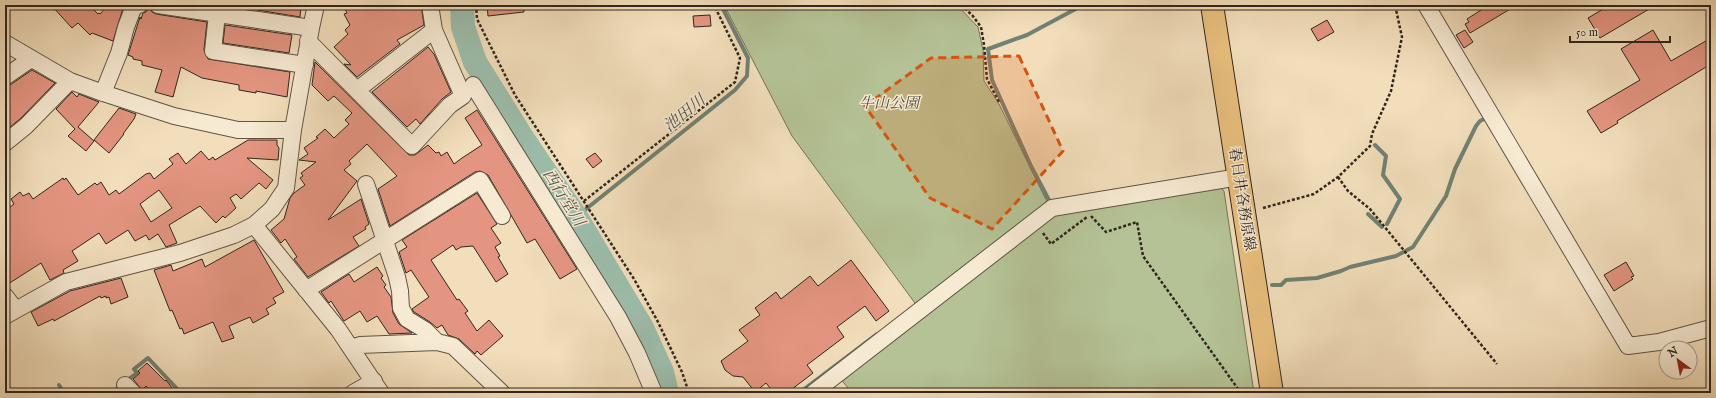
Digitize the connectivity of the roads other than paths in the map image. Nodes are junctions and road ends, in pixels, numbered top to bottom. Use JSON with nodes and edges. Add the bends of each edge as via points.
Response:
{"nodes":[{"id":1,"x":139,"y":5,"type":"edge"},
{"id":2,"x":158,"y":5,"type":"edge"},
{"id":3,"x":320,"y":5,"type":"edge"},
{"id":4,"x":430,"y":5,"type":"edge"},
{"id":5,"x":1212,"y":5,"type":"edge"},
{"id":6,"x":1426,"y":5,"type":"edge"},
{"id":7,"x":217,"y":14,"type":"junction"},
{"id":8,"x":434,"y":30,"type":"junction"},
{"id":9,"x":310,"y":35,"type":"junction"},
{"id":10,"x":5,"y":44,"type":"edge"},
{"id":11,"x":31,"y":59,"type":"junction"},
{"id":12,"x":304,"y":65,"type":"junction"},
{"id":13,"x":5,"y":77,"type":"edge"},
{"id":14,"x":70,"y":81,"type":"junction"},
{"id":15,"x":473,"y":85,"type":"dead end"},
{"id":16,"x":357,"y":90,"type":"junction"},
{"id":17,"x":103,"y":93,"type":"junction"},
{"id":18,"x":294,"y":130,"type":"junction"},
{"id":19,"x":5,"y":143,"type":"edge"},
{"id":20,"x":1239,"y":177,"type":"junction"},
{"id":21,"x":366,"y":184,"type":"dead end"},
{"id":22,"x":502,"y":216,"type":"dead end"},
{"id":23,"x":254,"y":225,"type":"junction"},
{"id":24,"x":385,"y":240,"type":"junction"},
{"id":25,"x":306,"y":290,"type":"junction"},
{"id":26,"x":5,"y":296,"type":"edge"},
{"id":27,"x":10,"y":313,"type":"edge"},
{"id":28,"x":1711,"y":328,"type":"edge"},
{"id":29,"x":437,"y":342,"type":"junction"},
{"id":30,"x":351,"y":348,"type":"junction"},
{"id":31,"x":378,"y":387,"type":"edge"},
{"id":32,"x":353,"y":393,"type":"edge"},
{"id":33,"x":502,"y":393,"type":"edge"},
{"id":34,"x":654,"y":393,"type":"edge"},
{"id":35,"x":813,"y":393,"type":"edge"},
{"id":36,"x":1272,"y":393,"type":"edge"}],
"edges":[{"from":1,"to":17,"type":"street","via":[[134,6]]},
{"from":2,"to":7,"type":"street"},
{"from":3,"to":9,"type":"street"},
{"from":4,"to":8,"type":"street"},
{"from":5,"to":20,"type":"main road","name":"春日井各務原線"},
{"from":6,"to":28,"type":"street","via":[[1628,346],[1659,342]]},
{"from":7,"to":9,"type":"street"},
{"from":7,"to":12,"type":"street","via":[[213,51]]},
{"from":8,"to":16,"type":"street"},
{"from":8,"to":16,"type":"street","via":[[463,96],[450,105],[412,146]]},
{"from":9,"to":12,"type":"street"},
{"from":9,"to":16,"type":"street"},
{"from":10,"to":11,"type":"street"},
{"from":11,"to":13,"type":"street"},
{"from":11,"to":14,"type":"street"},
{"from":12,"to":18,"type":"street"},
{"from":14,"to":17,"type":"street"},
{"from":14,"to":19,"type":"street","via":[[26,126]]},
{"from":15,"to":34,"type":"street","via":[[618,317]]},
{"from":17,"to":18,"type":"street","via":[[174,116],[238,130]]},
{"from":18,"to":23,"type":"street","via":[[286,188],[272,209]]},
{"from":20,"to":35,"type":"street","via":[[1052,208]]},
{"from":20,"to":36,"type":"main road","name":"春日井各務原線"},
{"from":21,"to":24,"type":"street"},
{"from":22,"to":24,"type":"street","via":[[480,180]]},
{"from":23,"to":25,"type":"street"},
{"from":23,"to":27,"type":"street","via":[[234,236],[180,254],[66,282]]},
{"from":24,"to":25,"type":"street"},
{"from":24,"to":29,"type":"street","via":[[400,291],[401,308],[407,319],[425,330]]},
{"from":25,"to":30,"type":"street"},
{"from":26,"to":27,"type":"street"},
{"from":29,"to":30,"type":"street"},
{"from":29,"to":33,"type":"street","via":[[454,346]]},
{"from":30,"to":31,"type":"street"},
{"from":31,"to":32,"type":"street"}]}
